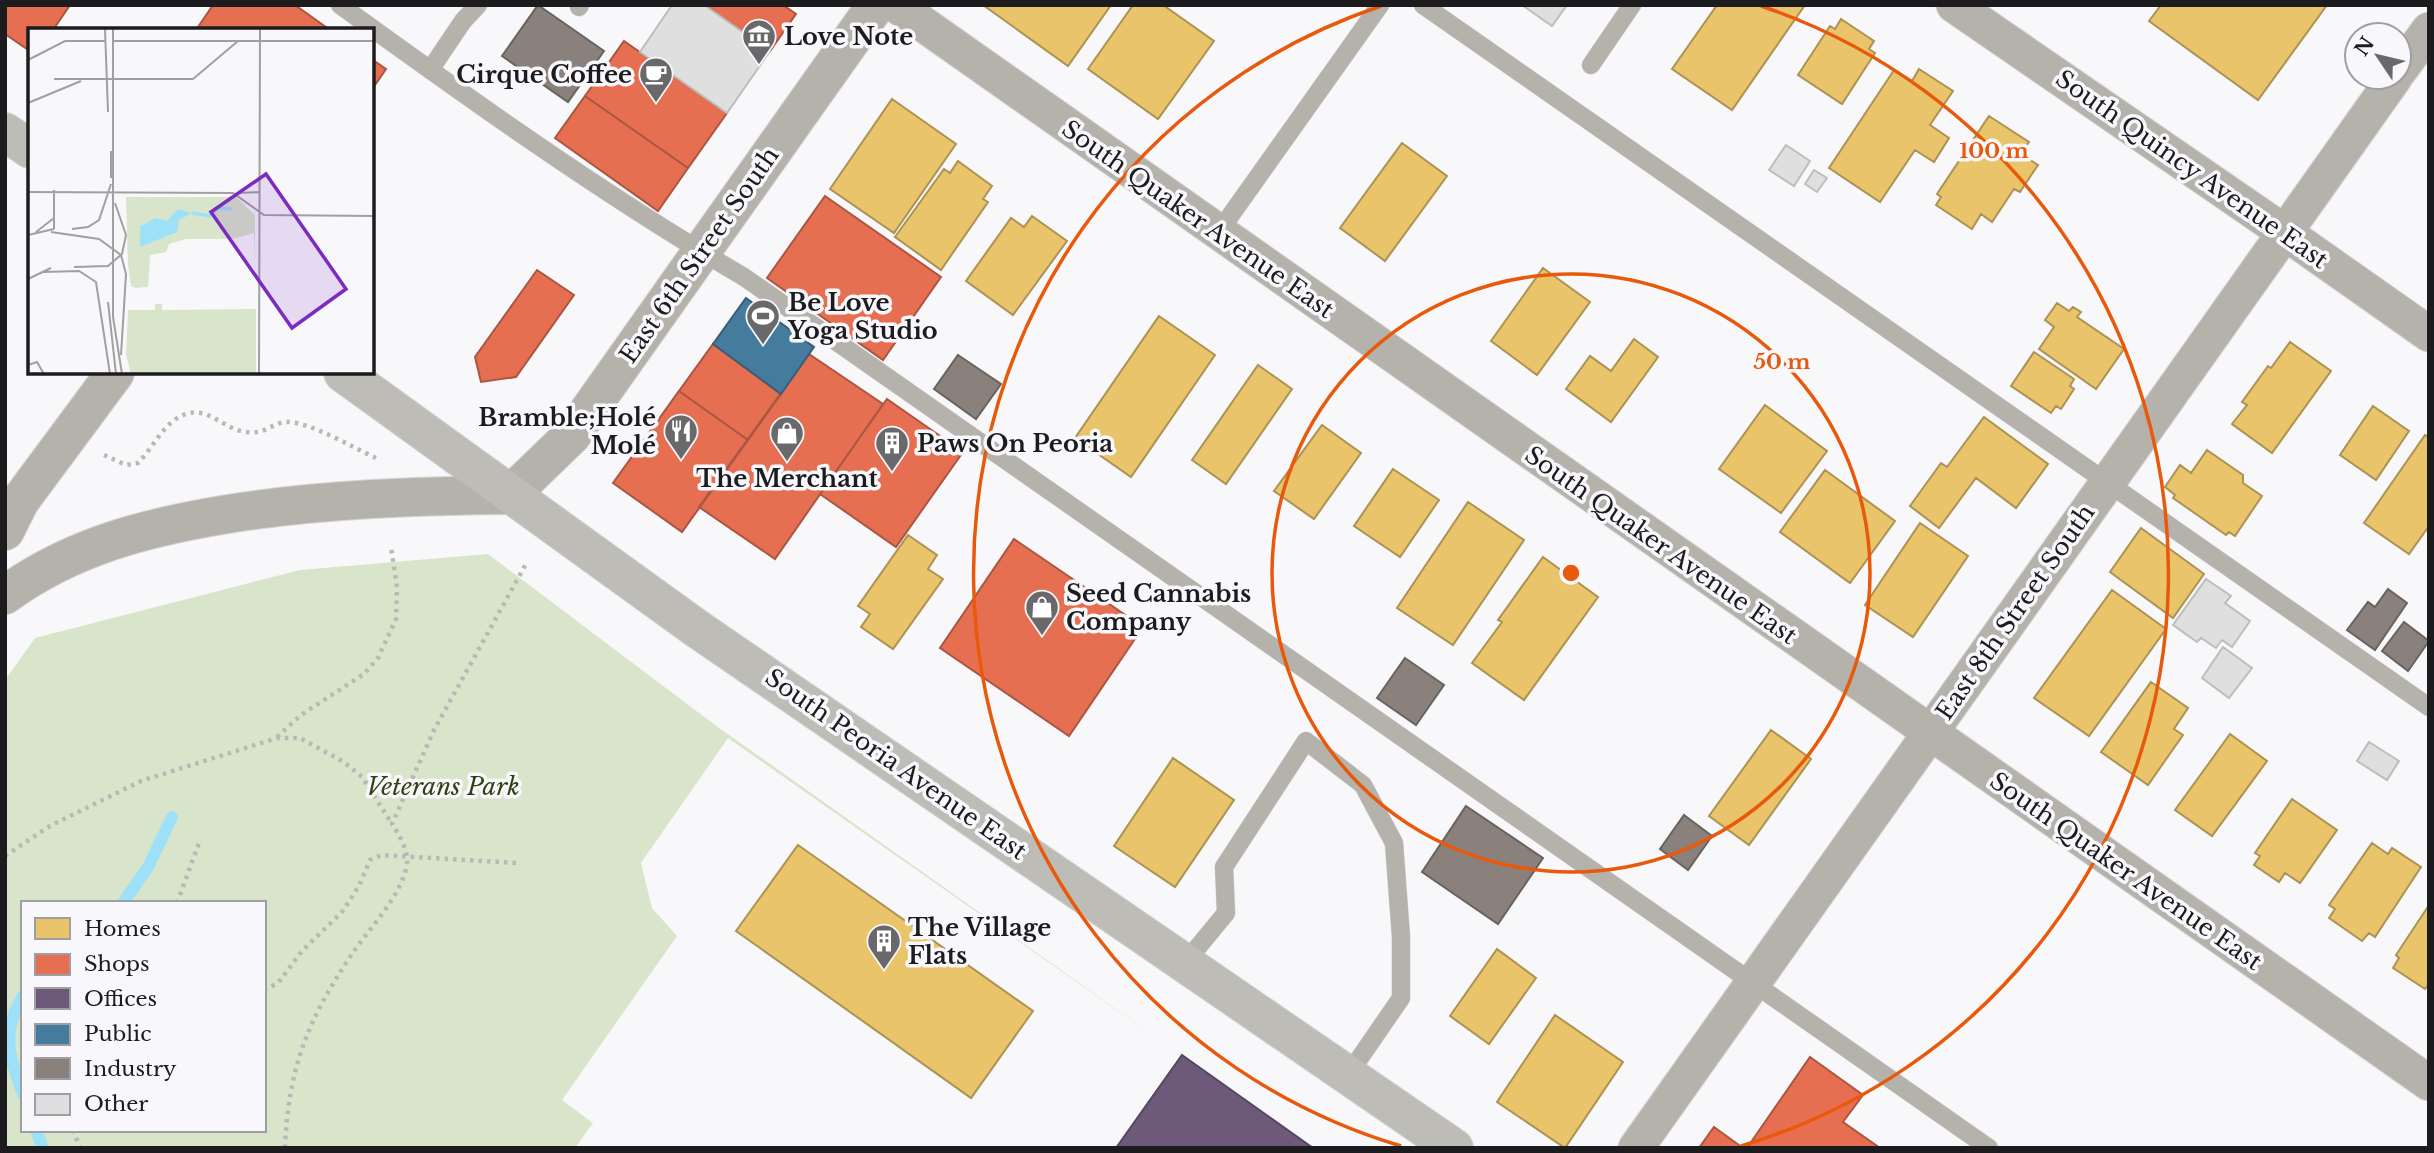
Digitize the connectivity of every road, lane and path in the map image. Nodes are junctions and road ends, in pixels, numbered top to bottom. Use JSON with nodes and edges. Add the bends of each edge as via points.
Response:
{"nodes":[{"id":1,"x":340,"y":5,"type":"edge"},
{"id":2,"x":478,"y":5,"type":"edge"},
{"id":3,"x":876,"y":5,"type":"edge"},
{"id":4,"x":896,"y":5,"type":"edge"},
{"id":5,"x":1380,"y":5,"type":"edge"},
{"id":6,"x":1423,"y":5,"type":"edge"},
{"id":7,"x":1632,"y":5,"type":"edge"},
{"id":8,"x":1954,"y":5,"type":"edge"},
{"id":9,"x":372,"y":28,"type":"edge"},
{"id":10,"x":374,"y":30,"type":"edge"},
{"id":11,"x":2429,"y":30,"type":"edge"},
{"id":12,"x":2413,"y":52,"type":"edge"},
{"id":13,"x":1591,"y":65,"type":"dead end"},
{"id":14,"x":430,"y":70,"type":"junction"},
{"id":15,"x":2385,"y":91,"type":"edge"},
{"id":16,"x":5,"y":132,"type":"edge"},
{"id":17,"x":28,"y":148,"type":"edge"},
{"id":18,"x":2284,"y":232,"type":"junction"},
{"id":19,"x":1218,"y":233,"type":"junction"},
{"id":20,"x":701,"y":252,"type":"junction"},
{"id":21,"x":2429,"y":334,"type":"edge"},
{"id":22,"x":115,"y":374,"type":"edge"},
{"id":23,"x":344,"y":374,"type":"edge"},
{"id":24,"x":101,"y":453,"type":"dead end"},
{"id":25,"x":386,"y":463,"type":"dead end"},
{"id":26,"x":2108,"y":482,"type":"junction"},
{"id":27,"x":510,"y":495,"type":"junction"},
{"id":28,"x":5,"y":531,"type":"edge"},
{"id":29,"x":391,"y":547,"type":"dead end"},
{"id":30,"x":527,"y":562,"type":"dead end"},
{"id":31,"x":5,"y":595,"type":"edge"},
{"id":32,"x":2429,"y":707,"type":"edge"},
{"id":33,"x":1929,"y":733,"type":"junction"},
{"id":34,"x":277,"y":738,"type":"junction"},
{"id":35,"x":392,"y":824,"type":"junction"},
{"id":36,"x":199,"y":843,"type":"dead end"},
{"id":37,"x":5,"y":856,"type":"edge"},
{"id":38,"x":405,"y":856,"type":"junction"},
{"id":39,"x":518,"y":863,"type":"dead end"},
{"id":40,"x":178,"y":901,"type":"edge"},
{"id":41,"x":1184,"y":964,"type":"junction"},
{"id":42,"x":1754,"y":982,"type":"junction"},
{"id":43,"x":266,"y":989,"type":"edge"},
{"id":44,"x":1348,"y":1075,"type":"junction"},
{"id":45,"x":2429,"y":1083,"type":"edge"},
{"id":46,"x":285,"y":1148,"type":"edge"},
{"id":47,"x":1454,"y":1148,"type":"edge"},
{"id":48,"x":1636,"y":1148,"type":"edge"},
{"id":49,"x":1989,"y":1148,"type":"edge"}],
"edges":[{"from":1,"to":9,"type":"lane"},
{"from":2,"to":14,"type":"lane"},
{"from":3,"to":20,"type":"street","name":"East 6th Street South"},
{"from":4,"to":19,"type":"street","name":"South Quaker Avenue East"},
{"from":5,"to":19,"type":"lane"},
{"from":6,"to":26,"type":"lane"},
{"from":7,"to":13,"type":"lane"},
{"from":8,"to":18,"type":"street","name":"South Quincy Avenue East"},
{"from":10,"to":14,"type":"lane"},
{"from":11,"to":12,"type":"street"},
{"from":14,"to":20,"type":"lane"},
{"from":15,"to":18,"type":"street","name":"East 8th Street South"},
{"from":16,"to":17,"type":"main road"},
{"from":18,"to":21,"type":"street","name":"South Quincy Avenue East"},
{"from":18,"to":26,"type":"street","name":"East 8th Street South"},
{"from":19,"to":33,"type":"street","name":"South Quaker Avenue East"},
{"from":20,"to":27,"type":"street","name":"East 6th Street South","via":[[572,435]]},
{"from":20,"to":42,"type":"lane","via":[[755,285]]},
{"from":22,"to":28,"type":"street","via":[[20,501]]},
{"from":23,"to":27,"type":"main road","name":"South Peoria Avenue East"},
{"from":24,"to":25,"type":"path","via":[[126,465],[138,463],[173,421],[188,413],[201,413],[253,434],[284,422],[302,425]]},
{"from":26,"to":32,"type":"lane"},
{"from":26,"to":33,"type":"street","name":"East 8th Street South"},
{"from":27,"to":31,"type":"street","via":[[348,499],[172,523],[82,551]]},
{"from":27,"to":41,"type":"main road","name":"South Peoria Avenue East"},
{"from":29,"to":34,"type":"path","via":[[396,619],[378,658],[364,674],[301,715]]},
{"from":30,"to":35,"type":"path","via":[[434,730]]},
{"from":33,"to":42,"type":"street","name":"East 8th Street South"},
{"from":33,"to":45,"type":"street","name":"South Quaker Avenue East"},
{"from":34,"to":35,"type":"path","via":[[300,738],[344,762],[362,777]]},
{"from":34,"to":37,"type":"path","via":[[141,781],[50,826]]},
{"from":35,"to":38,"type":"path"},
{"from":36,"to":40,"type":"path"},
{"from":38,"to":39,"type":"path"},
{"from":38,"to":43,"type":"path","via":[[382,855],[370,860],[342,912],[302,951],[278,983]]},
{"from":38,"to":46,"type":"path","via":[[399,887],[351,954],[308,1029],[293,1070]]},
{"from":41,"to":44,"type":"main road","name":"South Peoria Avenue East"},
{"from":41,"to":44,"type":"lane","via":[[1226,913],[1224,867],[1306,741],[1363,785],[1394,843],[1401,998]]},
{"from":42,"to":48,"type":"street","name":"East 8th Street South"},
{"from":42,"to":49,"type":"lane"},
{"from":44,"to":47,"type":"main road","name":"South Peoria Avenue East"}]}
